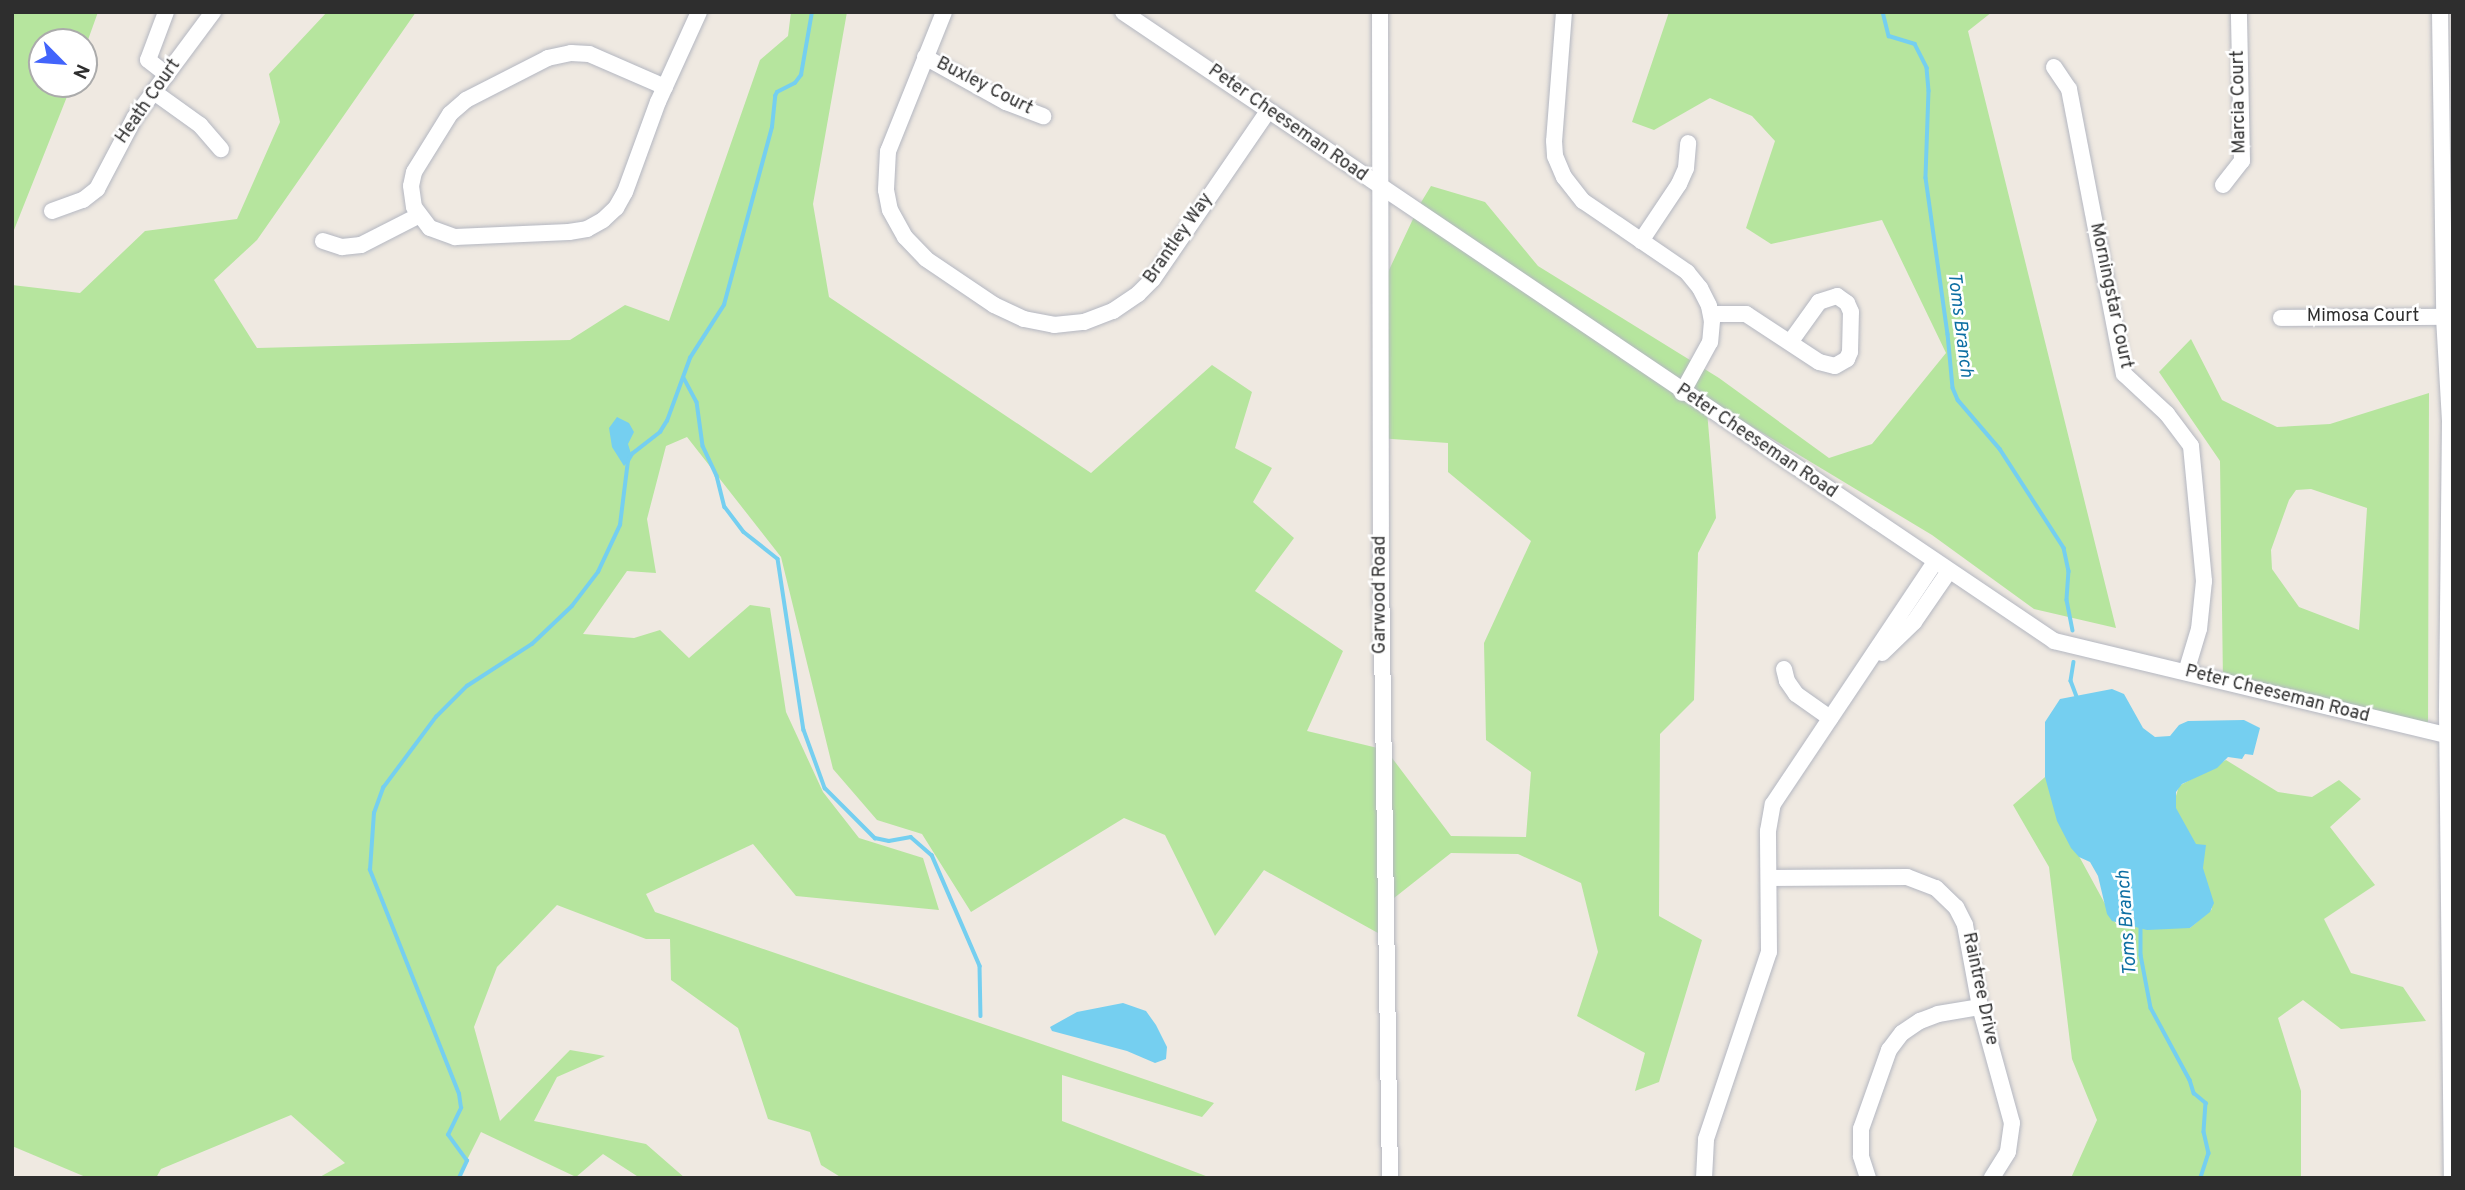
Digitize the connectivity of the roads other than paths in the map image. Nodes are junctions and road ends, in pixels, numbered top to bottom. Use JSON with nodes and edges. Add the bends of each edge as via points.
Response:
{"nodes":[{"id":1,"x":166,"y":12,"type":"edge"},
{"id":2,"x":213,"y":12,"type":"edge"},
{"id":3,"x":699,"y":12,"type":"edge"},
{"id":4,"x":944,"y":12,"type":"edge"},
{"id":5,"x":1123,"y":12,"type":"edge"},
{"id":6,"x":1380,"y":12,"type":"edge"},
{"id":7,"x":1564,"y":12,"type":"edge"},
{"id":8,"x":2239,"y":12,"type":"edge"},
{"id":9,"x":2440,"y":12,"type":"edge"},
{"id":10,"x":925,"y":57,"type":"junction"},
{"id":11,"x":2054,"y":67,"type":"dead end"},
{"id":12,"x":167,"y":75,"type":"junction"},
{"id":13,"x":665,"y":87,"type":"junction"},
{"id":14,"x":154,"y":92,"type":"junction"},
{"id":15,"x":1268,"y":111,"type":"junction"},
{"id":16,"x":1043,"y":116,"type":"dead end"},
{"id":17,"x":1688,"y":143,"type":"dead end"},
{"id":18,"x":221,"y":149,"type":"dead end"},
{"id":19,"x":2223,"y":185,"type":"dead end"},
{"id":20,"x":1381,"y":189,"type":"junction"},
{"id":21,"x":52,"y":211,"type":"dead end"},
{"id":22,"x":418,"y":216,"type":"junction"},
{"id":23,"x":323,"y":241,"type":"dead end"},
{"id":24,"x":1641,"y":241,"type":"junction"},
{"id":25,"x":1712,"y":314,"type":"junction"},
{"id":26,"x":2444,"y":317,"type":"junction"},
{"id":27,"x":2281,"y":318,"type":"dead end"},
{"id":28,"x":1791,"y":341,"type":"junction"},
{"id":29,"x":1682,"y":393,"type":"junction"},
{"id":30,"x":1935,"y":562,"type":"junction"},
{"id":31,"x":1949,"y":571,"type":"junction"},
{"id":32,"x":1784,"y":669,"type":"dead end"},
{"id":33,"x":2186,"y":672,"type":"junction"},
{"id":34,"x":1854,"y":683,"type":"junction"},
{"id":35,"x":1830,"y":718,"type":"junction"},
{"id":36,"x":2451,"y":736,"type":"edge"},
{"id":37,"x":1769,"y":878,"type":"junction"},
{"id":38,"x":2452,"y":937,"type":"edge"},
{"id":39,"x":1980,"y":1007,"type":"junction"},
{"id":40,"x":1390,"y":1178,"type":"edge"},
{"id":41,"x":1704,"y":1178,"type":"edge"},
{"id":42,"x":1868,"y":1178,"type":"edge"},
{"id":43,"x":1992,"y":1178,"type":"edge"},
{"id":44,"x":2452,"y":1178,"type":"edge"}],
"edges":[{"from":1,"to":12,"type":"street","via":[[148,60]]},
{"from":2,"to":12,"type":"street","name":"Heath Court"},
{"from":3,"to":13,"type":"street"},
{"from":4,"to":10,"type":"street","name":"Brantley Way"},
{"from":5,"to":15,"type":"street","name":"Peter Cheeseman Road"},
{"from":6,"to":20,"type":"street","name":"Garwood Road"},
{"from":7,"to":24,"type":"street","via":[[1554,141],[1557,161],[1577,196]]},
{"from":8,"to":19,"type":"street","name":"Marcia Court","via":[[2242,161]]},
{"from":9,"to":26,"type":"street"},
{"from":10,"to":15,"type":"street","name":"Brantley Way","via":[[887,151],[886,190],[894,219],[926,259],[1004,311],[1044,324],[1094,319],[1138,295]]},
{"from":10,"to":16,"type":"street","name":"Buxley Court","via":[[1006,102]]},
{"from":11,"to":33,"type":"street","name":"Morningstar Court","via":[[2069,89],[2124,374],[2191,446],[2204,581],[2199,629]]},
{"from":12,"to":14,"type":"street","name":"Heath Court"},
{"from":13,"to":22,"type":"street","via":[[621,201],[595,225],[569,232],[455,237],[438,232]]},
{"from":13,"to":22,"type":"street","via":[[599,57],[571,52],[548,58],[474,96],[445,119],[416,165],[411,186]]},
{"from":14,"to":18,"type":"street","via":[[200,125]]},
{"from":14,"to":21,"type":"street","name":"Heath Court","via":[[124,135],[97,189],[83,200]]},
{"from":15,"to":20,"type":"street","name":"Peter Cheeseman Road"},
{"from":17,"to":24,"type":"street","via":[[1679,184]]},
{"from":20,"to":29,"type":"street","name":"Peter Cheeseman Road"},
{"from":20,"to":40,"type":"street","name":"Garwood Road"},
{"from":22,"to":23,"type":"street","via":[[360,245],[342,247]]},
{"from":24,"to":25,"type":"street","via":[[1691,276]]},
{"from":25,"to":28,"type":"street","via":[[1746,314]]},
{"from":25,"to":29,"type":"street","via":[[1708,349]]},
{"from":26,"to":27,"type":"street","name":"Mimosa Court"},
{"from":26,"to":36,"type":"street","via":[[2451,421],[2447,711]]},
{"from":28,"to":28,"type":"street","via":[[1819,362],[1840,364],[1850,352],[1847,303],[1837,296],[1824,299]]},
{"from":29,"to":30,"type":"street","name":"Peter Cheeseman Road"},
{"from":30,"to":31,"type":"street","name":"Peter Cheeseman Road"},
{"from":30,"to":34,"type":"street"},
{"from":31,"to":33,"type":"street","name":"Peter Cheeseman Road","via":[[2054,641]]},
{"from":31,"to":34,"type":"street","via":[[1914,622]]},
{"from":32,"to":35,"type":"street","via":[[1796,694]]},
{"from":33,"to":36,"type":"street","name":"Peter Cheeseman Road"},
{"from":34,"to":35,"type":"street"},
{"from":35,"to":37,"type":"street","via":[[1773,804],[1768,831]]},
{"from":36,"to":38,"type":"street"},
{"from":37,"to":39,"type":"street","name":"Raintree Drive","via":[[1896,876],[1936,888],[1956,907],[1965,925]]},
{"from":37,"to":41,"type":"street","via":[[1767,963],[1706,1139]]},
{"from":38,"to":44,"type":"street"},
{"from":39,"to":42,"type":"street","via":[[1920,1021],[1902,1033],[1889,1050],[1861,1129],[1861,1156]]},
{"from":39,"to":43,"type":"street","name":"Raintree Drive","via":[[2012,1123],[2008,1152]]}]}
